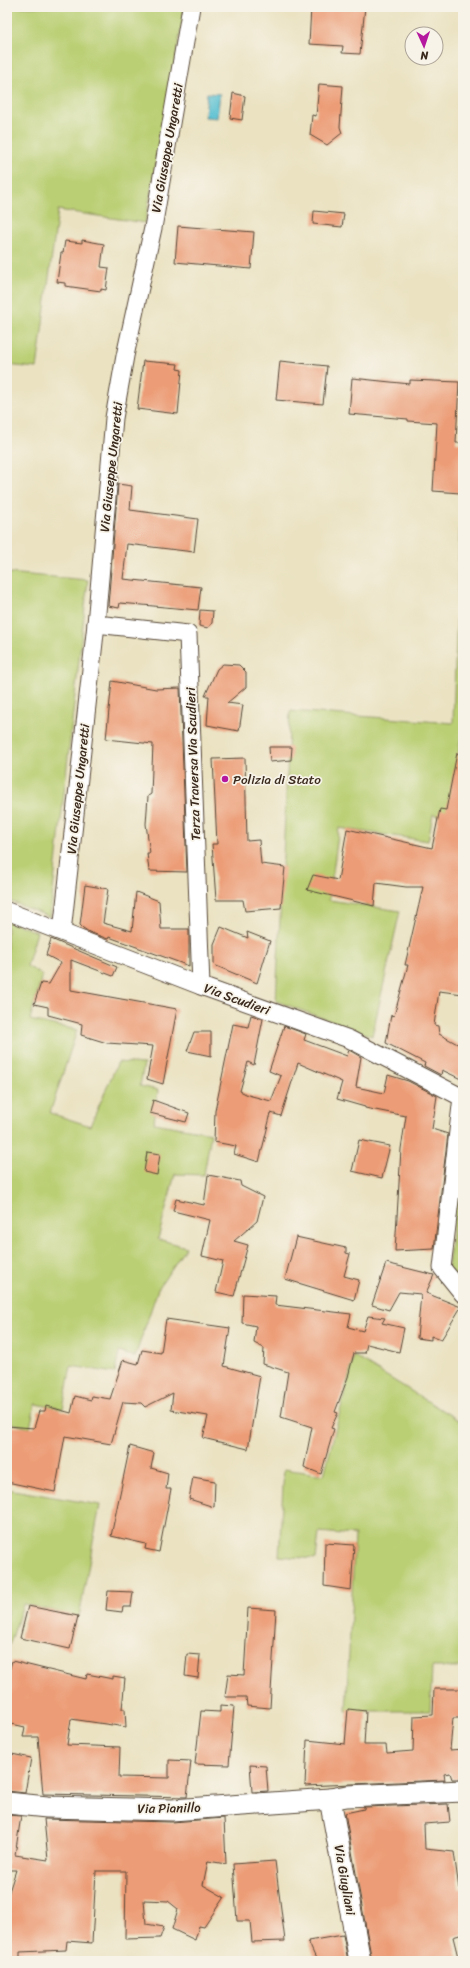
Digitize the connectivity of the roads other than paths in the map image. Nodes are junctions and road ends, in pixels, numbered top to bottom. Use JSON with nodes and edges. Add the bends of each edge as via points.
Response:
{"nodes":[{"id":1,"x":191,"y":7,"type":"edge"},
{"id":2,"x":96,"y":624,"type":"junction"},
{"id":3,"x":7,"y":911,"type":"edge"},
{"id":4,"x":62,"y":932,"type":"junction"},
{"id":5,"x":201,"y":986,"type":"junction"},
{"id":6,"x":462,"y":1097,"type":"edge"},
{"id":7,"x":463,"y":1294,"type":"edge"},
{"id":8,"x":463,"y":1791,"type":"edge"},
{"id":9,"x":330,"y":1799,"type":"junction"},
{"id":10,"x":7,"y":1803,"type":"edge"},
{"id":11,"x":360,"y":1961,"type":"edge"}],
"edges":[{"from":1,"to":2,"type":"street","name":"Via Giuseppe Ungaretti","via":[[153,228],[114,418]]},
{"from":2,"to":4,"type":"street","name":"Via Giuseppe Ungaretti"},
{"from":2,"to":5,"type":"street","name":"Terza Traversa Via Scudieri","via":[[188,634]]},
{"from":3,"to":4,"type":"street","name":"Via Scudieri"},
{"from":4,"to":5,"type":"street","name":"Via Scudieri"},
{"from":5,"to":6,"type":"street","name":"Via Scudieri","via":[[349,1039]]},
{"from":6,"to":7,"type":"street","via":[[442,1268]]},
{"from":8,"to":9,"type":"street","name":"Via Pianillo"},
{"from":9,"to":10,"type":"street","name":"Via Pianillo","via":[[172,1810],[47,1807]]},
{"from":9,"to":11,"type":"street","name":"Via Giugliani"}]}
